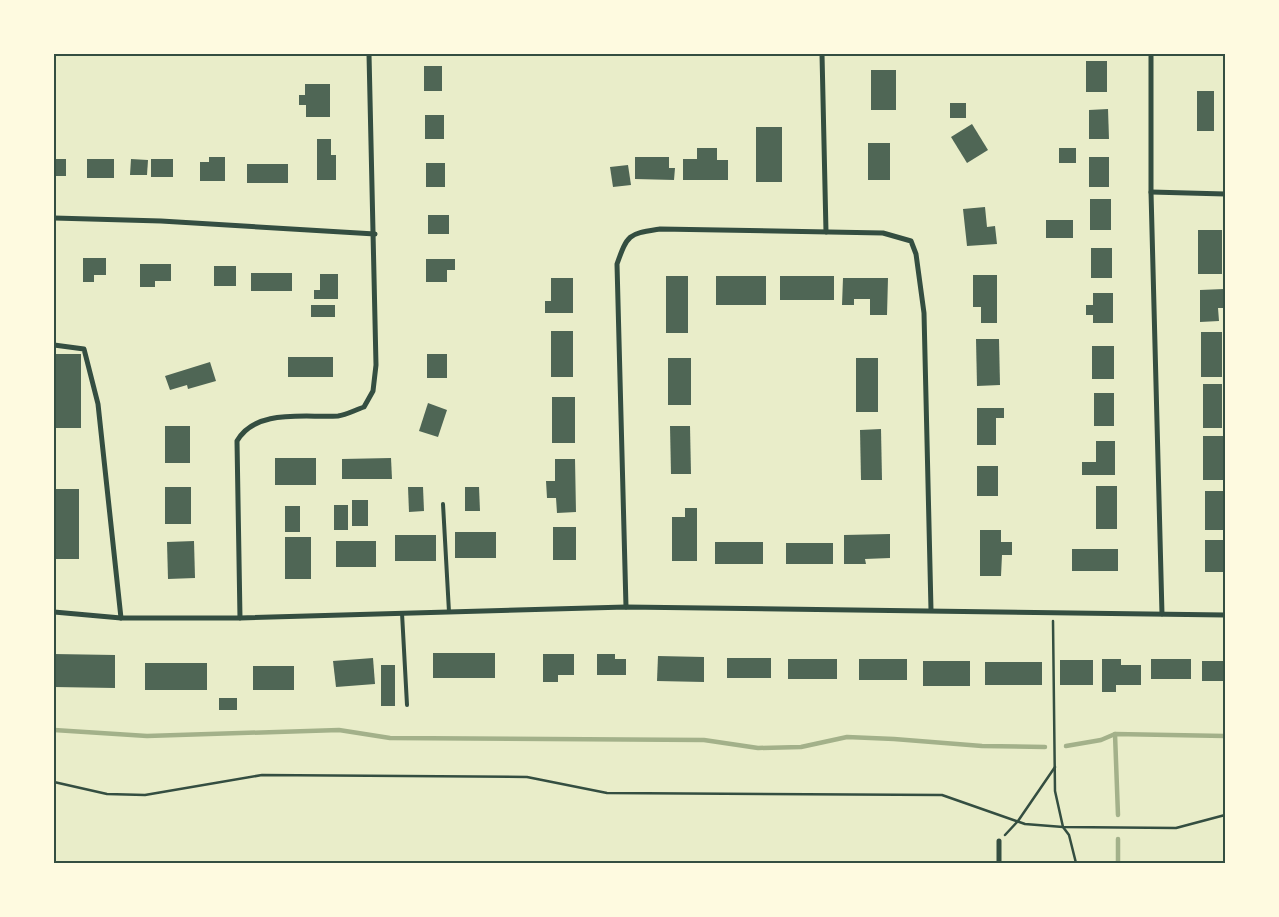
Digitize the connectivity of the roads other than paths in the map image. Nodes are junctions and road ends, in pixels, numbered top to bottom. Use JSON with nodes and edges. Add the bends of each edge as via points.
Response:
{"nodes":[{"id":1,"x":369,"y":54,"type":"edge"},
{"id":2,"x":822,"y":54,"type":"edge"},
{"id":3,"x":1151,"y":54,"type":"edge"},
{"id":4,"x":1151,"y":192,"type":"junction"},
{"id":5,"x":1225,"y":194,"type":"edge"},
{"id":6,"x":54,"y":218,"type":"edge"},
{"id":7,"x":826,"y":232,"type":"junction"},
{"id":8,"x":375,"y":234,"type":"junction"},
{"id":9,"x":54,"y":345,"type":"edge"},
{"id":10,"x":442,"y":504,"type":"dead end"},
{"id":11,"x":626,"y":607,"type":"junction"},
{"id":12,"x":931,"y":610,"type":"junction"},
{"id":13,"x":54,"y":612,"type":"edge"},
{"id":14,"x":449,"y":612,"type":"junction"},
{"id":15,"x":402,"y":613,"type":"junction"},
{"id":16,"x":1162,"y":614,"type":"junction"},
{"id":17,"x":1225,"y":615,"type":"edge"},
{"id":18,"x":120,"y":618,"type":"junction"},
{"id":19,"x":240,"y":618,"type":"junction"},
{"id":20,"x":408,"y":705,"type":"dead end"},
{"id":21,"x":999,"y":841,"type":"road end"},
{"id":22,"x":999,"y":863,"type":"edge"}],
"edges":[{"from":1,"to":8,"type":"street"},
{"from":2,"to":7,"type":"street"},
{"from":3,"to":4,"type":"street"},
{"from":4,"to":5,"type":"street"},
{"from":4,"to":16,"type":"street"},
{"from":6,"to":8,"type":"street"},
{"from":7,"to":11,"type":"street","via":[[660,229],[637,232],[626,240],[617,264]]},
{"from":7,"to":12,"type":"street","via":[[899,236],[910,241],[916,254],[926,359]]},
{"from":8,"to":19,"type":"street","via":[[376,365],[373,391],[364,407],[340,416],[272,418],[244,430],[237,441]]},
{"from":9,"to":18,"type":"street","via":[[84,349],[98,404]]},
{"from":10,"to":14,"type":"lane"},
{"from":11,"to":12,"type":"street"},
{"from":11,"to":14,"type":"street"},
{"from":12,"to":16,"type":"street"},
{"from":13,"to":18,"type":"street"},
{"from":14,"to":15,"type":"street"},
{"from":15,"to":19,"type":"street"},
{"from":15,"to":20,"type":"lane"},
{"from":16,"to":17,"type":"street"},
{"from":18,"to":19,"type":"street"},
{"from":21,"to":22,"type":"street"}]}
